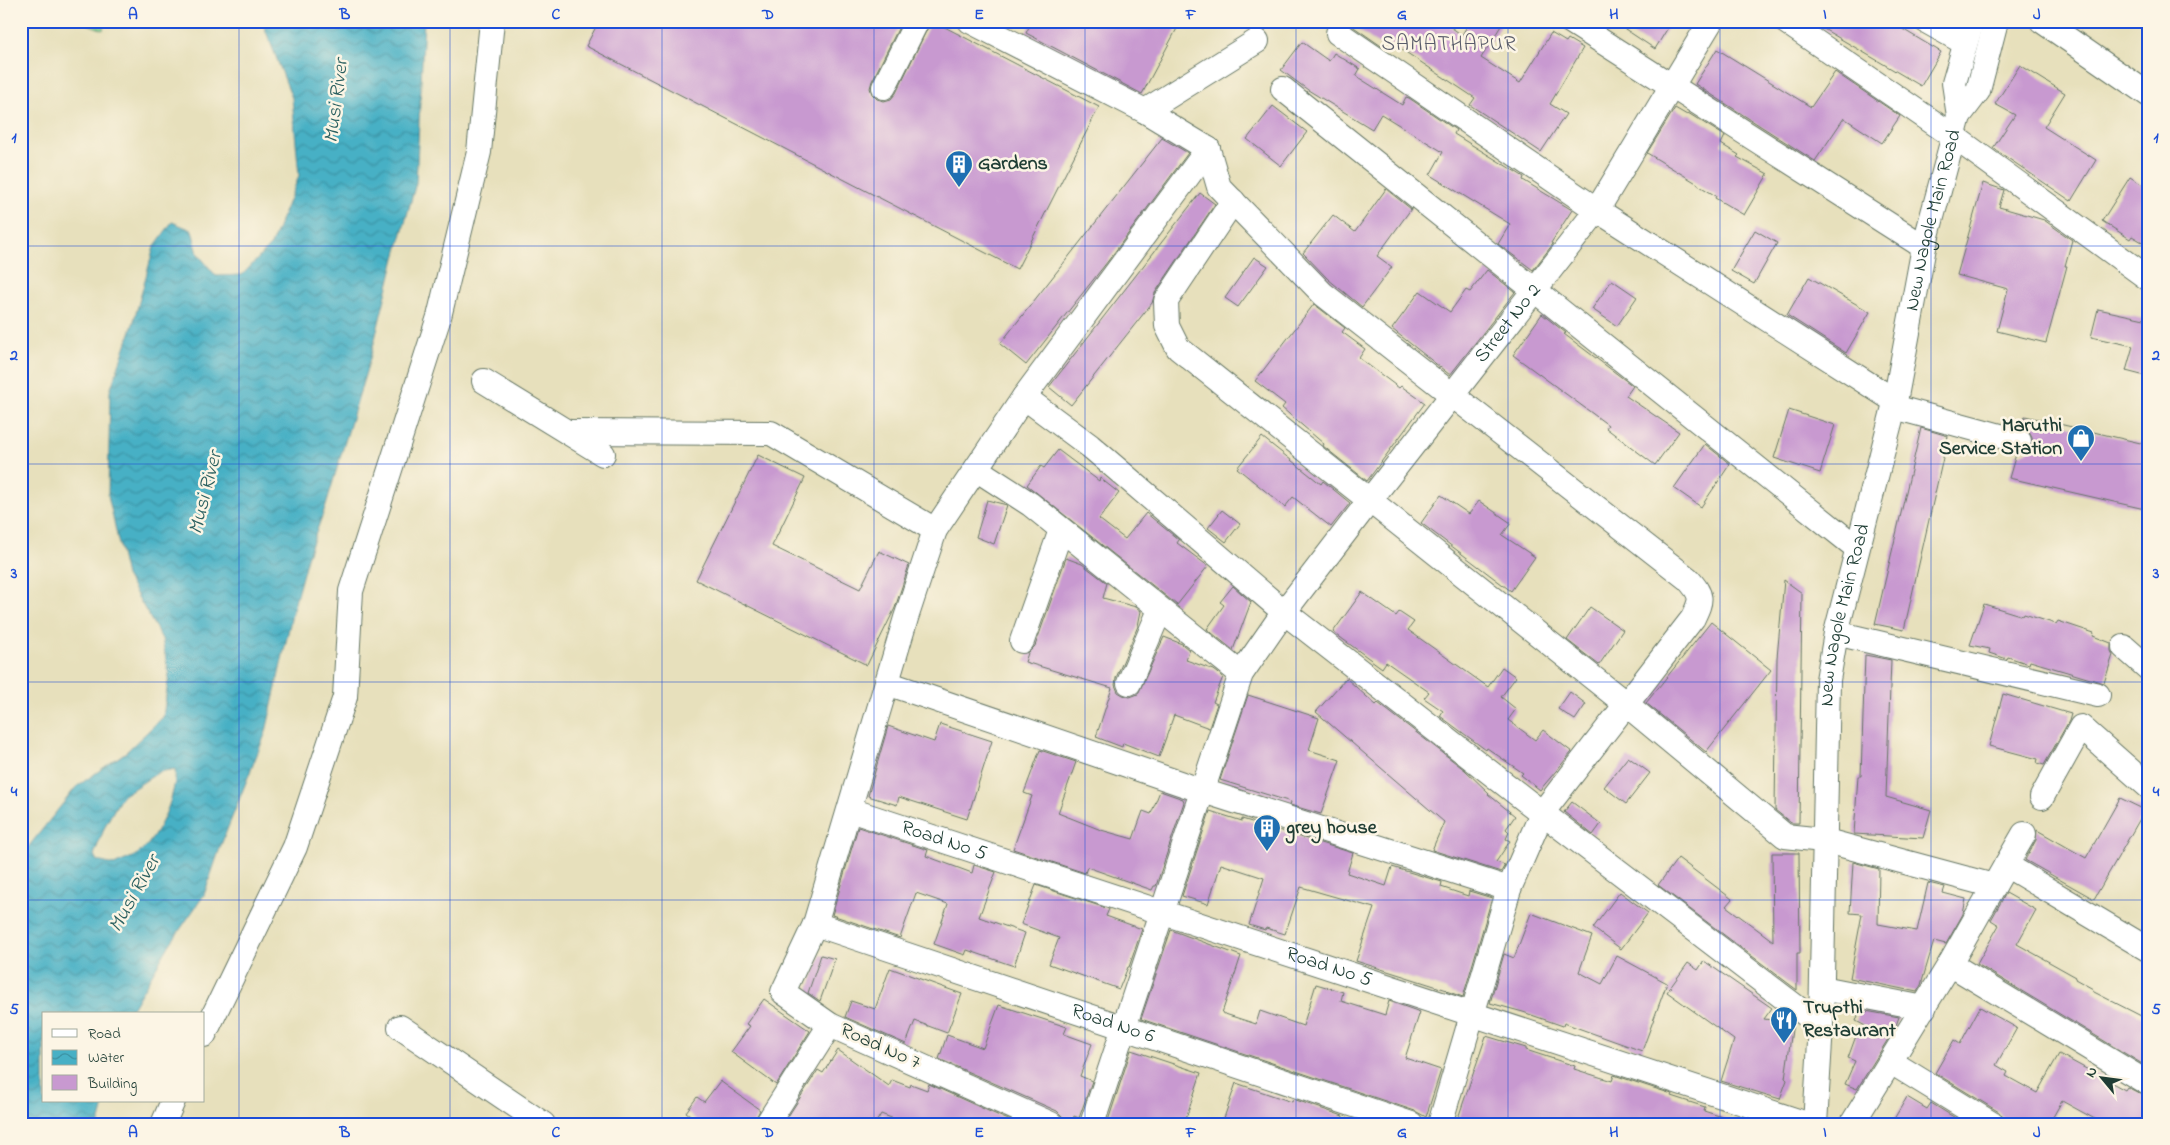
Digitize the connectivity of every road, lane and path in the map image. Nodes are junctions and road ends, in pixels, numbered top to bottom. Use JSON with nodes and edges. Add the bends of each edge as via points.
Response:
{"nodes":[{"id":1,"x":492,"y":21,"type":"edge"},
{"id":2,"x":917,"y":21,"type":"edge"},
{"id":3,"x":970,"y":21,"type":"edge"},
{"id":4,"x":1570,"y":21,"type":"edge"},
{"id":5,"x":1710,"y":21,"type":"edge"},
{"id":6,"x":1785,"y":21,"type":"edge"},
{"id":7,"x":1926,"y":21,"type":"edge"},
{"id":8,"x":1996,"y":21,"type":"edge"},
{"id":9,"x":2042,"y":21,"type":"edge"},
{"id":10,"x":1968,"y":32,"type":"edge"},
{"id":11,"x":1338,"y":33,"type":"dead end"},
{"id":12,"x":1257,"y":41,"type":"dead end"},
{"id":13,"x":1672,"y":86,"type":"junction"},
{"id":14,"x":884,"y":87,"type":"dead end"},
{"id":15,"x":1283,"y":89,"type":"dead end"},
{"id":16,"x":2149,"y":94,"type":"edge"},
{"id":17,"x":1145,"y":111,"type":"junction"},
{"id":18,"x":1956,"y":126,"type":"junction"},
{"id":19,"x":1208,"y":149,"type":"junction"},
{"id":20,"x":1233,"y":201,"type":"junction"},
{"id":21,"x":1597,"y":210,"type":"junction"},
{"id":22,"x":1924,"y":247,"type":"junction"},
{"id":23,"x":2149,"y":279,"type":"edge"},
{"id":24,"x":1536,"y":291,"type":"junction"},
{"id":25,"x":484,"y":381,"type":"dead end"},
{"id":26,"x":1453,"y":394,"type":"junction"},
{"id":27,"x":1024,"y":397,"type":"junction"},
{"id":28,"x":1894,"y":404,"type":"junction"},
{"id":29,"x":568,"y":432,"type":"junction"},
{"id":30,"x":2019,"y":441,"type":"dead end"},
{"id":31,"x":603,"y":454,"type":"dead end"},
{"id":32,"x":976,"y":469,"type":"junction"},
{"id":33,"x":1370,"y":500,"type":"junction"},
{"id":34,"x":935,"y":530,"type":"junction"},
{"id":35,"x":1061,"y":530,"type":"junction"},
{"id":36,"x":1857,"y":548,"type":"junction"},
{"id":37,"x":1160,"y":610,"type":"junction"},
{"id":38,"x":1284,"y":612,"type":"junction"},
{"id":39,"x":1836,"y":633,"type":"junction"},
{"id":40,"x":1022,"y":641,"type":"dead end"},
{"id":41,"x":2124,"y":647,"type":"dead end"},
{"id":42,"x":2149,"y":669,"type":"edge"},
{"id":43,"x":1241,"y":674,"type":"junction"},
{"id":44,"x":887,"y":683,"type":"junction"},
{"id":45,"x":1129,"y":683,"type":"dead end"},
{"id":46,"x":2098,"y":695,"type":"dead end"},
{"id":47,"x":1626,"y":704,"type":"junction"},
{"id":48,"x":2149,"y":788,"type":"edge"},
{"id":49,"x":1203,"y":791,"type":"junction"},
{"id":50,"x":2042,"y":797,"type":"dead end"},
{"id":51,"x":850,"y":810,"type":"junction"},
{"id":52,"x":1542,"y":813,"type":"junction"},
{"id":53,"x":2024,"y":834,"type":"dead end"},
{"id":54,"x":1823,"y":840,"type":"junction"},
{"id":55,"x":2006,"y":865,"type":"junction"},
{"id":56,"x":1994,"y":886,"type":"junction"},
{"id":57,"x":1509,"y":889,"type":"junction"},
{"id":58,"x":1162,"y":912,"type":"junction"},
{"id":59,"x":815,"y":924,"type":"junction"},
{"id":60,"x":2149,"y":950,"type":"edge"},
{"id":61,"x":1950,"y":964,"type":"junction"},
{"id":62,"x":1822,"y":988,"type":"junction"},
{"id":63,"x":1924,"y":1008,"type":"junction"},
{"id":64,"x":1472,"y":1014,"type":"junction"},
{"id":65,"x":830,"y":1025,"type":"junction"},
{"id":66,"x":1821,"y":1026,"type":"junction"},
{"id":67,"x":400,"y":1027,"type":"dead end"},
{"id":68,"x":1124,"y":1028,"type":"junction"},
{"id":69,"x":205,"y":1033,"type":"edge"},
{"id":70,"x":1891,"y":1062,"type":"junction"},
{"id":71,"x":2149,"y":1084,"type":"edge"},
{"id":72,"x":173,"y":1102,"type":"edge"},
{"id":73,"x":163,"y":1124,"type":"edge"},
{"id":74,"x":543,"y":1124,"type":"edge"},
{"id":75,"x":767,"y":1124,"type":"edge"},
{"id":76,"x":1051,"y":1124,"type":"edge"},
{"id":77,"x":1092,"y":1124,"type":"edge"},
{"id":78,"x":1411,"y":1124,"type":"edge"},
{"id":79,"x":1440,"y":1124,"type":"edge"},
{"id":80,"x":1807,"y":1124,"type":"edge"},
{"id":81,"x":1815,"y":1124,"type":"edge"},
{"id":82,"x":1852,"y":1124,"type":"edge"},
{"id":83,"x":1992,"y":1124,"type":"edge"}],
"edges":[{"from":1,"to":69,"type":"street","via":[[479,152],[440,317],[351,591],[345,697],[295,847]]},
{"from":2,"to":14,"type":"street"},
{"from":3,"to":17,"type":"street"},
{"from":4,"to":13,"type":"street"},
{"from":5,"to":13,"type":"street","name":"Street No 2"},
{"from":6,"to":18,"type":"street"},
{"from":7,"to":10,"type":"street"},
{"from":8,"to":18,"type":"street","name":"New Nagole Main Road","via":[[1978,91]]},
{"from":9,"to":16,"type":"street"},
{"from":10,"to":18,"type":"street","name":"New Nagole Main Road","via":[[1954,83]]},
{"from":11,"to":21,"type":"street"},
{"from":12,"to":17,"type":"street"},
{"from":13,"to":21,"type":"street","name":"Street No 2"},
{"from":13,"to":22,"type":"street"},
{"from":15,"to":24,"type":"street"},
{"from":17,"to":19,"type":"street"},
{"from":18,"to":22,"type":"street","name":"New Nagole Main Road"},
{"from":18,"to":23,"type":"street"},
{"from":19,"to":20,"type":"street","via":[[1219,187]]},
{"from":19,"to":27,"type":"street"},
{"from":20,"to":26,"type":"street","via":[[1323,294]]},
{"from":20,"to":33,"type":"street","via":[[1166,301],[1167,326],[1178,348]]},
{"from":21,"to":24,"type":"street","name":"Street No 2"},
{"from":21,"to":28,"type":"street"},
{"from":22,"to":28,"type":"street","name":"New Nagole Main Road"},
{"from":24,"to":26,"type":"street","name":"Street No 2"},
{"from":24,"to":36,"type":"street"},
{"from":25,"to":29,"type":"street"},
{"from":26,"to":33,"type":"street","name":"Street No 2"},
{"from":26,"to":47,"type":"street","via":[[1688,579],[1699,592],[1701,602],[1693,618]]},
{"from":27,"to":32,"type":"street"},
{"from":27,"to":38,"type":"street","via":[[1090,446]]},
{"from":28,"to":30,"type":"street"},
{"from":28,"to":36,"type":"street","name":"New Nagole Main Road"},
{"from":29,"to":31,"type":"street"},
{"from":29,"to":34,"type":"street","via":[[771,432]]},
{"from":32,"to":34,"type":"street"},
{"from":32,"to":35,"type":"street","via":[[1030,504]]},
{"from":33,"to":38,"type":"street","name":"Street No 2"},
{"from":33,"to":47,"type":"street"},
{"from":34,"to":44,"type":"street"},
{"from":35,"to":37,"type":"street"},
{"from":35,"to":40,"type":"street"},
{"from":36,"to":39,"type":"street","name":"New Nagole Main Road"},
{"from":37,"to":43,"type":"street"},
{"from":37,"to":45,"type":"street"},
{"from":38,"to":43,"type":"street","name":"Street No 2"},
{"from":38,"to":52,"type":"street"},
{"from":39,"to":46,"type":"street"},
{"from":39,"to":54,"type":"street","name":"New Nagole Main Road","via":[[1828,680]]},
{"from":41,"to":42,"type":"street"},
{"from":43,"to":49,"type":"street","name":"Street No 2"},
{"from":44,"to":49,"type":"street"},
{"from":44,"to":51,"type":"street"},
{"from":47,"to":52,"type":"street"},
{"from":47,"to":54,"type":"street","via":[[1785,836]]},
{"from":48,"to":50,"type":"street","via":[[2081,727]]},
{"from":49,"to":57,"type":"street"},
{"from":49,"to":58,"type":"street","name":"Street No 2"},
{"from":51,"to":58,"type":"street","name":"Road No 5"},
{"from":51,"to":59,"type":"street"},
{"from":52,"to":57,"type":"street"},
{"from":52,"to":66,"type":"street"},
{"from":53,"to":55,"type":"street"},
{"from":54,"to":56,"type":"street"},
{"from":54,"to":62,"type":"street","name":"New Nagole Main Road"},
{"from":55,"to":56,"type":"street"},
{"from":55,"to":60,"type":"street"},
{"from":56,"to":61,"type":"street"},
{"from":57,"to":64,"type":"street"},
{"from":58,"to":64,"type":"street","name":"Road No 5"},
{"from":58,"to":68,"type":"street","name":"Street No 2"},
{"from":59,"to":65,"type":"street","name":"Road No 7","via":[[783,992]]},
{"from":59,"to":68,"type":"street","name":"Road No 6"},
{"from":61,"to":63,"type":"street"},
{"from":61,"to":71,"type":"street"},
{"from":62,"to":63,"type":"street"},
{"from":62,"to":66,"type":"street","name":"New Nagole Main Road"},
{"from":63,"to":70,"type":"street"},
{"from":64,"to":79,"type":"street"},
{"from":64,"to":80,"type":"street","name":"Road No 5"},
{"from":65,"to":75,"type":"street"},
{"from":65,"to":76,"type":"street","name":"Road No 7"},
{"from":66,"to":81,"type":"street","name":"New Nagole Main Road"},
{"from":67,"to":74,"type":"street"},
{"from":68,"to":77,"type":"street","name":"Street No 2"},
{"from":68,"to":78,"type":"street","name":"Road No 6"},
{"from":70,"to":82,"type":"street"},
{"from":70,"to":83,"type":"street"},
{"from":72,"to":73,"type":"street"}]}
